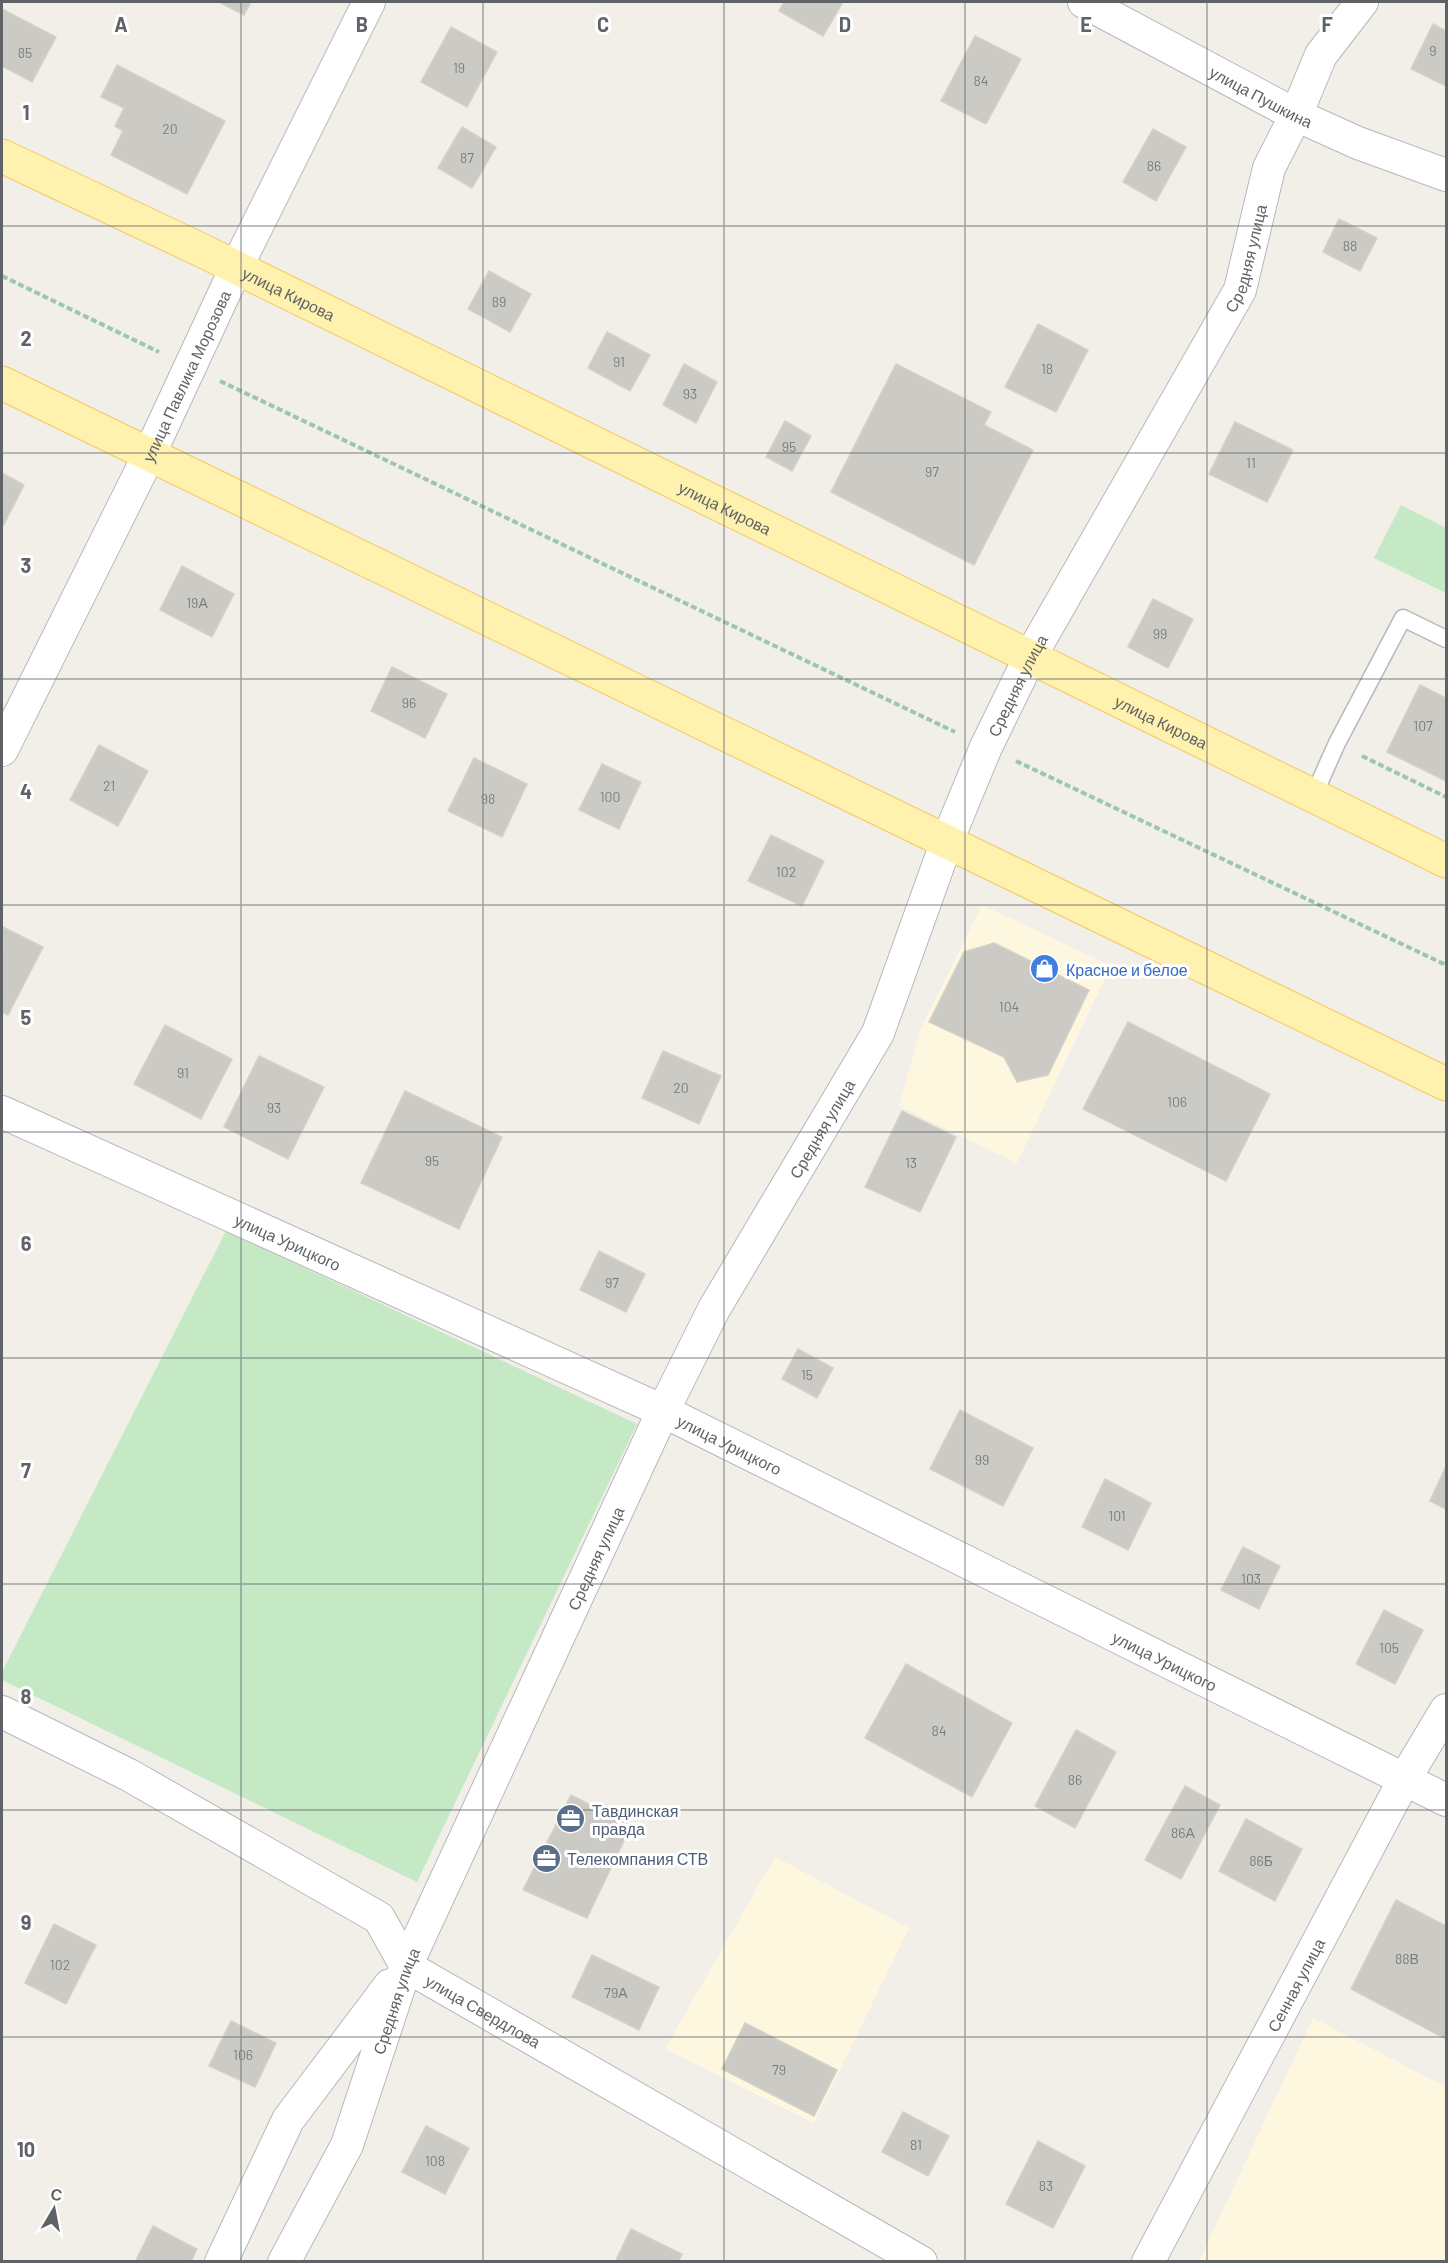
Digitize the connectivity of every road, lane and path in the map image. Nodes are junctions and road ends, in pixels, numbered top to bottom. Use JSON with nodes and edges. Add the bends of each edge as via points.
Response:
{"nodes":[{"id":1,"x":369,"y":2,"type":"edge"},
{"id":2,"x":1084,"y":2,"type":"edge"},
{"id":3,"x":1362,"y":2,"type":"edge"},
{"id":4,"x":1296,"y":115,"type":"junction"},
{"id":5,"x":2,"y":156,"type":"edge"},
{"id":6,"x":1446,"y":176,"type":"edge"},
{"id":7,"x":236,"y":268,"type":"junction"},
{"id":8,"x":2,"y":276,"type":"edge"},
{"id":9,"x":189,"y":366,"type":"junction"},
{"id":10,"x":2,"y":383,"type":"edge"},
{"id":11,"x":149,"y":454,"type":"junction"},
{"id":12,"x":1446,"y":639,"type":"edge"},
{"id":13,"x":1030,"y":657,"type":"junction"},
{"id":14,"x":1337,"y":743,"type":"junction"},
{"id":15,"x":986,"y":747,"type":"junction"},
{"id":16,"x":2,"y":750,"type":"edge"},
{"id":17,"x":1313,"y":797,"type":"junction"},
{"id":18,"x":1446,"y":797,"type":"edge"},
{"id":19,"x":947,"y":841,"type":"junction"},
{"id":20,"x":1446,"y":861,"type":"edge"},
{"id":21,"x":1446,"y":965,"type":"edge"},
{"id":22,"x":1446,"y":1084,"type":"edge"},
{"id":23,"x":2,"y":1112,"type":"edge"},
{"id":24,"x":663,"y":1411,"type":"junction"},
{"id":25,"x":1446,"y":1710,"type":"edge"},
{"id":26,"x":2,"y":1712,"type":"edge"},
{"id":27,"x":1404,"y":1780,"type":"junction"},
{"id":28,"x":1446,"y":1800,"type":"edge"},
{"id":29,"x":406,"y":1966,"type":"junction"},
{"id":30,"x":221,"y":2262,"type":"edge"},
{"id":31,"x":284,"y":2262,"type":"edge"},
{"id":32,"x":921,"y":2262,"type":"edge"},
{"id":33,"x":1148,"y":2262,"type":"edge"}],
"edges":[{"from":1,"to":7,"type":"street","name":"улица Павлика Морозова"},
{"from":2,"to":4,"type":"street","name":"улица Пушкина"},
{"from":3,"to":4,"type":"street","name":"Средняя улица","via":[[1321,55]]},
{"from":4,"to":6,"type":"street","name":"улица Пушкина"},
{"from":4,"to":13,"type":"street","name":"Средняя улица","via":[[1269,168],[1240,290]]},
{"from":5,"to":7,"type":"main road","name":"улица Кирова"},
{"from":7,"to":9,"type":"street","name":"улица Павлика Морозова"},
{"from":7,"to":13,"type":"main road","name":"улица Кирова"},
{"from":8,"to":9,"type":"path"},
{"from":9,"to":11,"type":"street","name":"улица Павлика Морозова"},
{"from":9,"to":15,"type":"path"},
{"from":10,"to":11,"type":"main road"},
{"from":11,"to":16,"type":"street","name":"улица Павлика Морозова"},
{"from":11,"to":19,"type":"main road"},
{"from":12,"to":14,"type":"lane","via":[[1403,618]]},
{"from":13,"to":15,"type":"street","name":"Средняя улица"},
{"from":13,"to":17,"type":"main road","name":"улица Кирова"},
{"from":14,"to":17,"type":"lane"},
{"from":14,"to":18,"type":"path"},
{"from":15,"to":19,"type":"street","name":"Средняя улица"},
{"from":15,"to":21,"type":"path"},
{"from":17,"to":20,"type":"main road","name":"улица Кирова"},
{"from":19,"to":22,"type":"main road"},
{"from":19,"to":24,"type":"street","name":"Средняя улица","via":[[878,1033],[714,1309]]},
{"from":23,"to":24,"type":"street","name":"улица Урицкого"},
{"from":24,"to":27,"type":"street","name":"улица Урицкого"},
{"from":24,"to":29,"type":"street","name":"Средняя улица"},
{"from":25,"to":27,"type":"street","name":"Сенная улица"},
{"from":26,"to":29,"type":"street","via":[[129,1776],[379,1918]]},
{"from":27,"to":28,"type":"street","name":"улица Урицкого"},
{"from":27,"to":33,"type":"street","name":"Сенная улица"},
{"from":29,"to":30,"type":"street","via":[[288,2120]]},
{"from":29,"to":31,"type":"street","name":"Средняя улица","via":[[347,2145]]},
{"from":29,"to":32,"type":"street","name":"улица Свердлова"}]}
